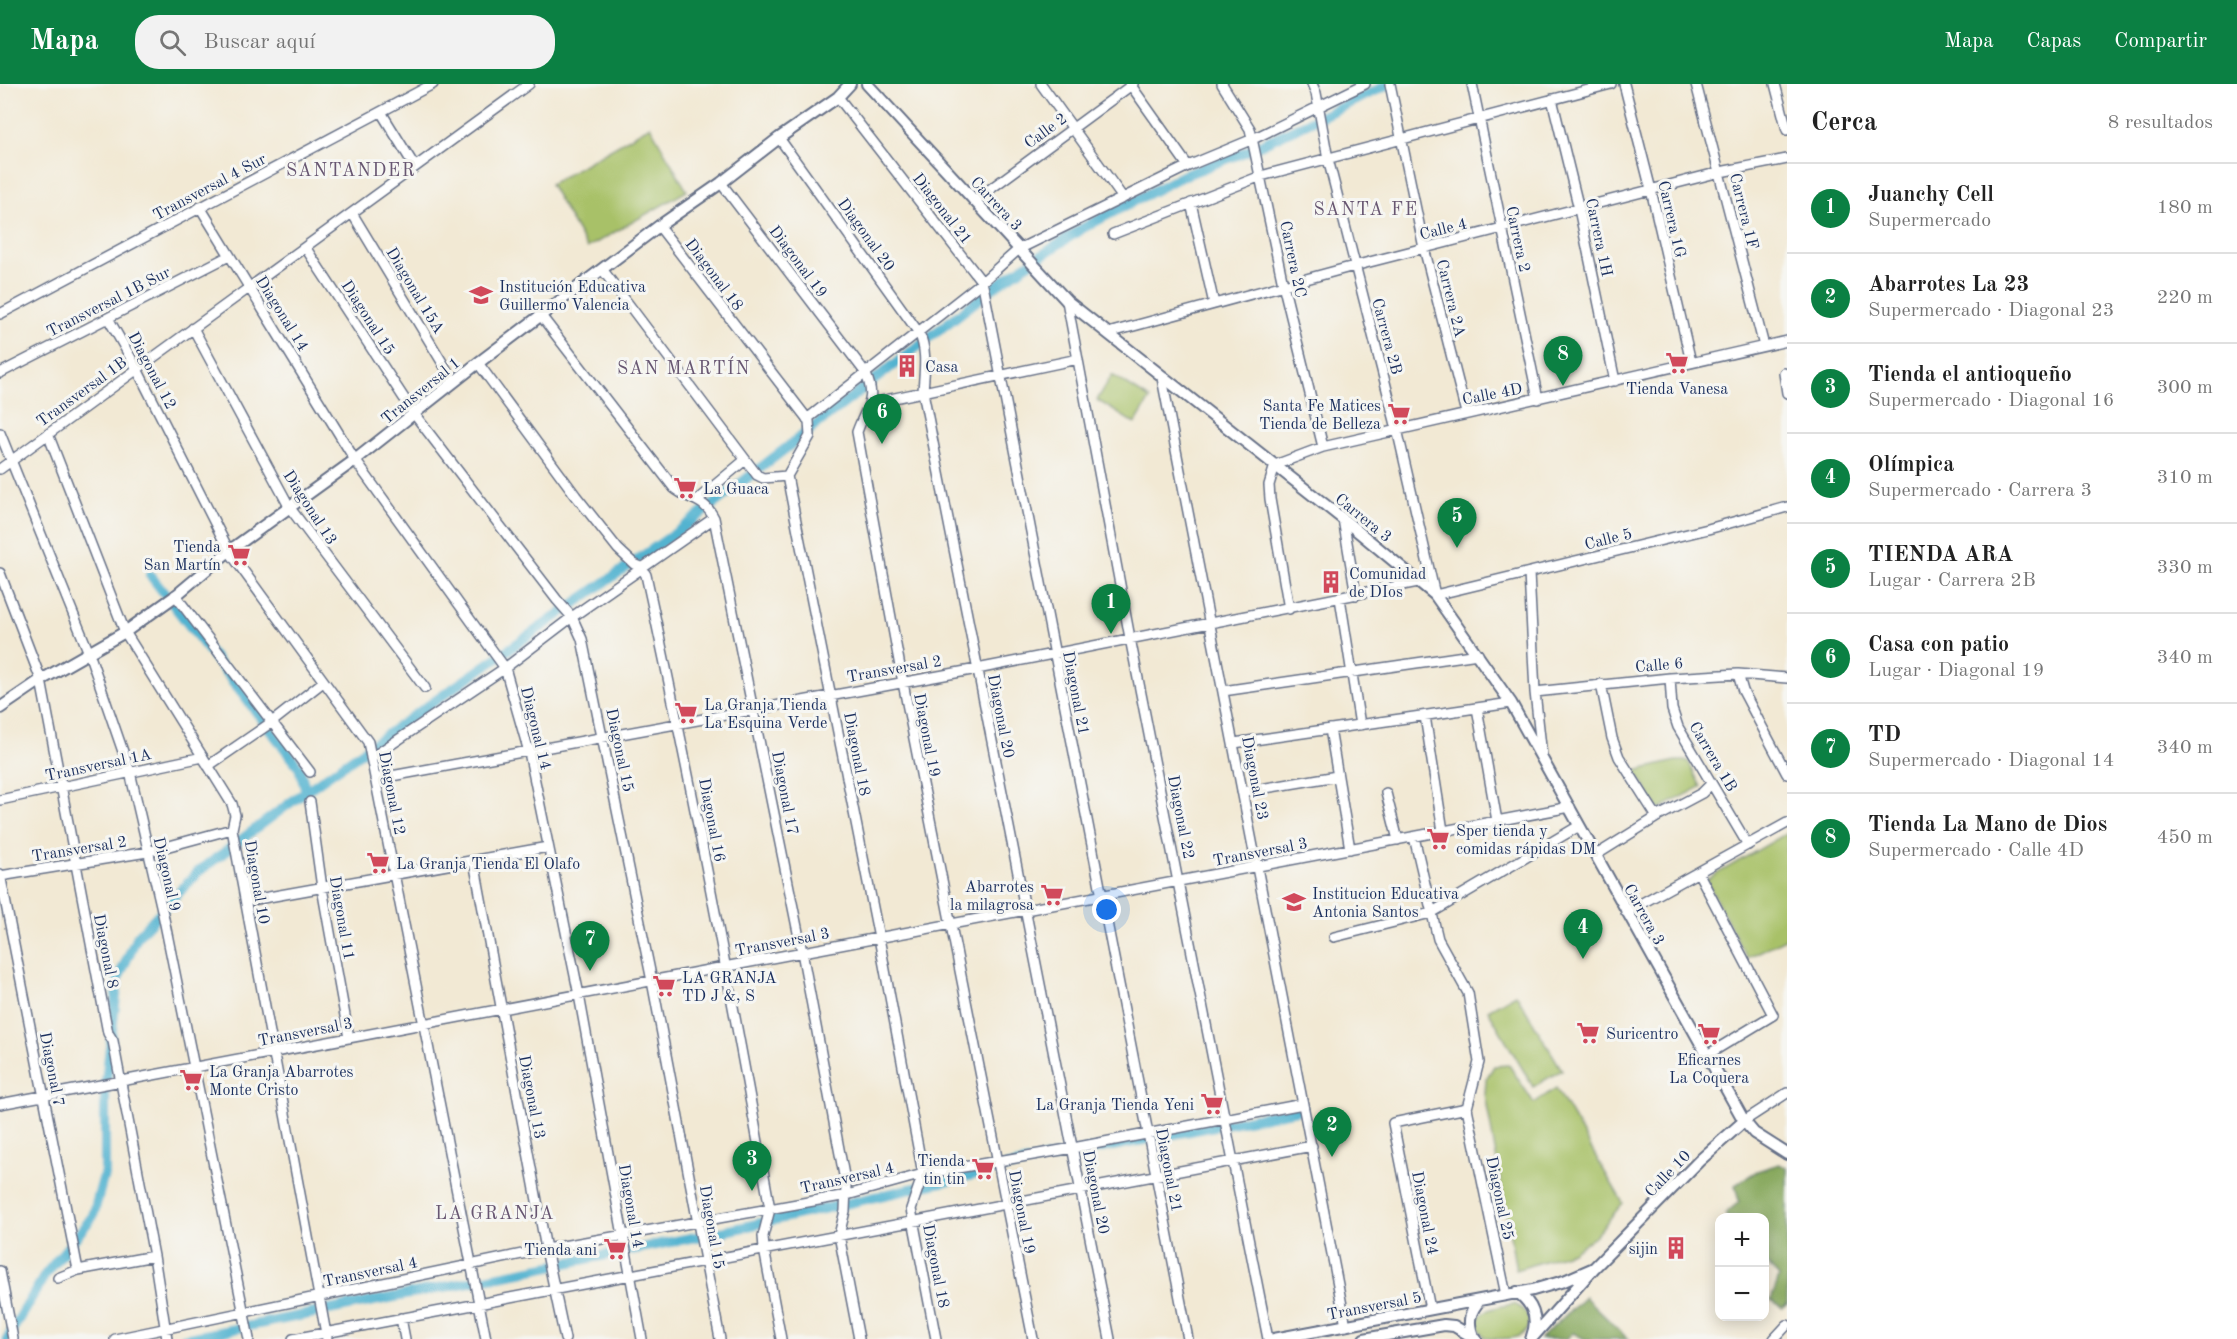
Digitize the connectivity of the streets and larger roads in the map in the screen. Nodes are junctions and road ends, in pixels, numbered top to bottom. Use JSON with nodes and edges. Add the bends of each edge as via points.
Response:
{"nodes":[{"id":1,"x":433,"y":84,"type":"edge"},
{"id":2,"x":529,"y":84,"type":"edge"},
{"id":3,"x":850,"y":84,"type":"edge"},
{"id":4,"x":867,"y":84,"type":"edge"},
{"id":5,"x":1041,"y":84,"type":"edge"},
{"id":6,"x":1131,"y":84,"type":"edge"},
{"id":7,"x":1222,"y":84,"type":"edge"},
{"id":8,"x":1312,"y":84,"type":"edge"},
{"id":9,"x":1365,"y":84,"type":"edge"},
{"id":10,"x":1390,"y":84,"type":"edge"},
{"id":11,"x":1472,"y":84,"type":"edge"},
{"id":12,"x":1611,"y":84,"type":"edge"},
{"id":13,"x":1624,"y":84,"type":"edge"},
{"id":14,"x":1696,"y":84,"type":"edge"},
{"id":15,"x":1775,"y":84,"type":"edge"},
{"id":16,"x":838,"y":97,"type":"junction"},
{"id":17,"x":1552,"y":99,"type":"junction"},
{"id":18,"x":1319,"y":107,"type":"junction"},
{"id":19,"x":381,"y":112,"type":"junction"},
{"id":20,"x":1479,"y":118,"type":"junction"},
{"id":21,"x":1072,"y":129,"type":"junction"},
{"id":22,"x":1787,"y":130,"type":"edge"},
{"id":23,"x":779,"y":138,"type":"junction"},
{"id":24,"x":1401,"y":140,"type":"junction"},
{"id":25,"x":1253,"y":141,"type":"junction"},
{"id":26,"x":1328,"y":159,"type":"junction"},
{"id":27,"x":1787,"y":159,"type":"edge"},
{"id":28,"x":1188,"y":166,"type":"junction"},
{"id":29,"x":415,"y":167,"type":"junction"},
{"id":30,"x":1720,"y":172,"type":"junction"},
{"id":31,"x":1261,"y":176,"type":"junction"},
{"id":32,"x":721,"y":183,"type":"junction"},
{"id":33,"x":1651,"y":190,"type":"junction"},
{"id":34,"x":1123,"y":198,"type":"junction"},
{"id":35,"x":974,"y":201,"type":"junction"},
{"id":36,"x":1191,"y":203,"type":"junction"},
{"id":37,"x":201,"y":207,"type":"junction"},
{"id":38,"x":1579,"y":209,"type":"junction"},
{"id":39,"x":352,"y":213,"type":"junction"},
{"id":40,"x":659,"y":226,"type":"junction"},
{"id":41,"x":1501,"y":228,"type":"junction"},
{"id":42,"x":1113,"y":234,"type":"dead end"},
{"id":43,"x":305,"y":247,"type":"junction"},
{"id":44,"x":1424,"y":248,"type":"junction"},
{"id":45,"x":1021,"y":251,"type":"junction"},
{"id":46,"x":229,"y":256,"type":"junction"},
{"id":47,"x":1354,"y":266,"type":"junction"},
{"id":48,"x":602,"y":269,"type":"junction"},
{"id":49,"x":1283,"y":285,"type":"junction"},
{"id":50,"x":983,"y":286,"type":"junction"},
{"id":51,"x":250,"y":287,"type":"junction"},
{"id":52,"x":1067,"y":301,"type":"junction"},
{"id":53,"x":1214,"y":304,"type":"junction"},
{"id":54,"x":0,"y":314,"type":"edge"},
{"id":55,"x":542,"y":316,"type":"junction"},
{"id":56,"x":108,"y":318,"type":"junction"},
{"id":57,"x":194,"y":328,"type":"junction"},
{"id":58,"x":1108,"y":333,"type":"junction"},
{"id":59,"x":921,"y":337,"type":"junction"},
{"id":60,"x":1787,"y":341,"type":"edge"},
{"id":61,"x":1764,"y":346,"type":"junction"},
{"id":62,"x":1078,"y":358,"type":"junction"},
{"id":63,"x":1691,"y":362,"type":"junction"},
{"id":64,"x":478,"y":363,"type":"junction"},
{"id":65,"x":137,"y":369,"type":"junction"},
{"id":66,"x":0,"y":372,"type":"edge"},
{"id":67,"x":1784,"y":373,"type":"dead end"},
{"id":68,"x":866,"y":374,"type":"junction"},
{"id":69,"x":1000,"y":376,"type":"junction"},
{"id":70,"x":1162,"y":378,"type":"junction"},
{"id":71,"x":1615,"y":381,"type":"junction"},
{"id":72,"x":454,"y":382,"type":"junction"},
{"id":73,"x":922,"y":392,"type":"junction"},
{"id":74,"x":1787,"y":393,"type":"edge"},
{"id":75,"x":1538,"y":399,"type":"junction"},
{"id":76,"x":871,"y":403,"type":"junction"},
{"id":77,"x":1466,"y":413,"type":"junction"},
{"id":78,"x":415,"y":415,"type":"junction"},
{"id":79,"x":808,"y":420,"type":"junction"},
{"id":80,"x":1397,"y":429,"type":"junction"},
{"id":81,"x":0,"y":433,"type":"edge"},
{"id":82,"x":48,"y":434,"type":"junction"},
{"id":83,"x":1323,"y":447,"type":"junction"},
{"id":84,"x":355,"y":460,"type":"junction"},
{"id":85,"x":11,"y":461,"type":"junction"},
{"id":86,"x":747,"y":462,"type":"junction"},
{"id":87,"x":1275,"y":465,"type":"junction"},
{"id":88,"x":0,"y":469,"type":"edge"},
{"id":89,"x":787,"y":476,"type":"junction"},
{"id":90,"x":700,"y":501,"type":"junction"},
{"id":91,"x":1787,"y":507,"type":"edge"},
{"id":92,"x":290,"y":508,"type":"junction"},
{"id":93,"x":713,"y":515,"type":"junction"},
{"id":94,"x":1343,"y":519,"type":"junction"},
{"id":95,"x":229,"y":551,"type":"junction"},
{"id":96,"x":638,"y":565,"type":"junction"},
{"id":97,"x":0,"y":573,"type":"edge"},
{"id":98,"x":1529,"y":573,"type":"junction"},
{"id":99,"x":1418,"y":582,"type":"junction"},
{"id":100,"x":1356,"y":595,"type":"junction"},
{"id":101,"x":1435,"y":595,"type":"junction"},
{"id":102,"x":174,"y":596,"type":"junction"},
{"id":103,"x":1340,"y":598,"type":"junction"},
{"id":104,"x":1289,"y":609,"type":"junction"},
{"id":105,"x":570,"y":614,"type":"junction"},
{"id":106,"x":1209,"y":623,"type":"junction"},
{"id":107,"x":125,"y":632,"type":"junction"},
{"id":108,"x":1130,"y":638,"type":"junction"},
{"id":109,"x":89,"y":653,"type":"junction"},
{"id":110,"x":1054,"y":654,"type":"junction"},
{"id":111,"x":1478,"y":654,"type":"junction"},
{"id":112,"x":505,"y":668,"type":"junction"},
{"id":113,"x":977,"y":669,"type":"junction"},
{"id":114,"x":1351,"y":672,"type":"junction"},
{"id":115,"x":1738,"y":674,"type":"junction"},
{"id":116,"x":1670,"y":678,"type":"junction"},
{"id":117,"x":1787,"y":678,"type":"edge"},
{"id":118,"x":41,"y":680,"type":"junction"},
{"id":119,"x":323,"y":682,"type":"junction"},
{"id":120,"x":903,"y":683,"type":"junction"},
{"id":121,"x":1601,"y":684,"type":"junction"},
{"id":122,"x":425,"y":688,"type":"dead end"},
{"id":123,"x":1223,"y":691,"type":"junction"},
{"id":124,"x":1535,"y":692,"type":"junction"},
{"id":125,"x":831,"y":695,"type":"junction"},
{"id":126,"x":1511,"y":704,"type":"junction"},
{"id":127,"x":0,"y":708,"type":"edge"},
{"id":128,"x":1477,"y":708,"type":"junction"},
{"id":129,"x":754,"y":709,"type":"junction"},
{"id":130,"x":1425,"y":716,"type":"junction"},
{"id":131,"x":272,"y":722,"type":"junction"},
{"id":132,"x":678,"y":724,"type":"junction"},
{"id":133,"x":1360,"y":725,"type":"junction"},
{"id":134,"x":1330,"y":729,"type":"junction"},
{"id":135,"x":604,"y":738,"type":"junction"},
{"id":136,"x":1234,"y":743,"type":"junction"},
{"id":137,"x":529,"y":752,"type":"junction"},
{"id":138,"x":203,"y":756,"type":"junction"},
{"id":139,"x":370,"y":756,"type":"junction"},
{"id":140,"x":1542,"y":757,"type":"junction"},
{"id":141,"x":208,"y":766,"type":"junction"},
{"id":142,"x":130,"y":772,"type":"junction"},
{"id":143,"x":310,"y":772,"type":"dead end"},
{"id":144,"x":1787,"y":772,"type":"edge"},
{"id":145,"x":1336,"y":776,"type":"junction"},
{"id":146,"x":375,"y":779,"type":"junction"},
{"id":147,"x":1711,"y":784,"type":"junction"},
{"id":148,"x":61,"y":787,"type":"junction"},
{"id":149,"x":1242,"y":792,"type":"junction"},
{"id":150,"x":1386,"y":793,"type":"dead end"},
{"id":151,"x":0,"y":800,"type":"edge"},
{"id":152,"x":310,"y":802,"type":"dead end"},
{"id":153,"x":1570,"y":807,"type":"junction"},
{"id":154,"x":1657,"y":817,"type":"junction"},
{"id":155,"x":1497,"y":821,"type":"junction"},
{"id":156,"x":1787,"y":823,"type":"edge"},
{"id":157,"x":1579,"y":826,"type":"junction"},
{"id":158,"x":232,"y":829,"type":"junction"},
{"id":159,"x":1443,"y":831,"type":"junction"},
{"id":160,"x":1414,"y":837,"type":"junction"},
{"id":161,"x":1398,"y":840,"type":"junction"},
{"id":162,"x":1748,"y":845,"type":"junction"},
{"id":163,"x":548,"y":847,"type":"junction"},
{"id":164,"x":1350,"y":849,"type":"junction"},
{"id":165,"x":147,"y":852,"type":"junction"},
{"id":166,"x":1596,"y":855,"type":"junction"},
{"id":167,"x":474,"y":861,"type":"junction"},
{"id":168,"x":76,"y":864,"type":"junction"},
{"id":169,"x":1258,"y":866,"type":"junction"},
{"id":170,"x":1698,"y":872,"type":"junction"},
{"id":171,"x":0,"y":875,"type":"edge"},
{"id":172,"x":394,"y":876,"type":"junction"},
{"id":173,"x":1179,"y":881,"type":"junction"},
{"id":174,"x":322,"y":888,"type":"junction"},
{"id":175,"x":1101,"y":896,"type":"junction"},
{"id":176,"x":246,"y":901,"type":"junction"},
{"id":177,"x":1025,"y":910,"type":"junction"},
{"id":178,"x":1626,"y":912,"type":"junction"},
{"id":179,"x":1431,"y":913,"type":"junction"},
{"id":180,"x":951,"y":924,"type":"junction"},
{"id":181,"x":1334,"y":937,"type":"dead end"},
{"id":182,"x":879,"y":938,"type":"junction"},
{"id":183,"x":802,"y":952,"type":"junction"},
{"id":184,"x":727,"y":967,"type":"junction"},
{"id":185,"x":652,"y":981,"type":"junction"},
{"id":186,"x":579,"y":994,"type":"junction"},
{"id":187,"x":501,"y":1009,"type":"junction"},
{"id":188,"x":424,"y":1024,"type":"junction"},
{"id":189,"x":349,"y":1038,"type":"junction"},
{"id":190,"x":274,"y":1052,"type":"junction"},
{"id":191,"x":1707,"y":1055,"type":"junction"},
{"id":192,"x":194,"y":1067,"type":"junction"},
{"id":193,"x":116,"y":1082,"type":"junction"},
{"id":194,"x":1787,"y":1094,"type":"edge"},
{"id":195,"x":44,"y":1096,"type":"junction"},
{"id":196,"x":0,"y":1104,"type":"edge"},
{"id":197,"x":1303,"y":1104,"type":"junction"},
{"id":198,"x":1467,"y":1108,"type":"junction"},
{"id":199,"x":1744,"y":1121,"type":"junction"},
{"id":200,"x":1226,"y":1122,"type":"junction"},
{"id":201,"x":1149,"y":1136,"type":"junction"},
{"id":202,"x":1312,"y":1146,"type":"junction"},
{"id":203,"x":1073,"y":1150,"type":"junction"},
{"id":204,"x":1787,"y":1154,"type":"edge"},
{"id":205,"x":1233,"y":1160,"type":"junction"},
{"id":206,"x":998,"y":1163,"type":"junction"},
{"id":207,"x":1156,"y":1174,"type":"junction"},
{"id":208,"x":922,"y":1178,"type":"junction"},
{"id":209,"x":1080,"y":1189,"type":"junction"},
{"id":210,"x":847,"y":1198,"type":"junction"},
{"id":211,"x":1006,"y":1203,"type":"junction"},
{"id":212,"x":769,"y":1212,"type":"junction"},
{"id":213,"x":914,"y":1220,"type":"junction"},
{"id":214,"x":698,"y":1227,"type":"junction"},
{"id":215,"x":838,"y":1235,"type":"junction"},
{"id":216,"x":622,"y":1237,"type":"junction"},
{"id":217,"x":764,"y":1249,"type":"junction"},
{"id":218,"x":547,"y":1252,"type":"junction"},
{"id":219,"x":154,"y":1256,"type":"junction"},
{"id":220,"x":704,"y":1260,"type":"junction"},
{"id":221,"x":472,"y":1268,"type":"junction"},
{"id":222,"x":1594,"y":1268,"type":"junction"},
{"id":223,"x":78,"y":1270,"type":"junction"},
{"id":224,"x":0,"y":1271,"type":"edge"},
{"id":225,"x":629,"y":1275,"type":"junction"},
{"id":226,"x":58,"y":1278,"type":"dead end"},
{"id":227,"x":555,"y":1289,"type":"junction"},
{"id":228,"x":1511,"y":1293,"type":"junction"},
{"id":229,"x":1480,"y":1300,"type":"junction"},
{"id":230,"x":320,"y":1301,"type":"junction"},
{"id":231,"x":479,"y":1301,"type":"junction"},
{"id":232,"x":1430,"y":1309,"type":"junction"},
{"id":233,"x":244,"y":1316,"type":"junction"},
{"id":234,"x":401,"y":1318,"type":"junction"},
{"id":235,"x":1787,"y":1325,"type":"edge"},
{"id":236,"x":1346,"y":1326,"type":"junction"},
{"id":237,"x":326,"y":1333,"type":"edge"},
{"id":238,"x":166,"y":1335,"type":"edge"},
{"id":239,"x":13,"y":1339,"type":"edge"},
{"id":240,"x":115,"y":1339,"type":"edge"},
{"id":241,"x":248,"y":1339,"type":"edge"},
{"id":242,"x":293,"y":1339,"type":"edge"},
{"id":243,"x":405,"y":1339,"type":"edge"},
{"id":244,"x":486,"y":1339,"type":"edge"},
{"id":245,"x":565,"y":1339,"type":"edge"},
{"id":246,"x":642,"y":1339,"type":"edge"},
{"id":247,"x":720,"y":1339,"type":"edge"},
{"id":248,"x":781,"y":1339,"type":"edge"},
{"id":249,"x":859,"y":1339,"type":"edge"},
{"id":250,"x":936,"y":1339,"type":"edge"},
{"id":251,"x":1033,"y":1339,"type":"edge"},
{"id":252,"x":1110,"y":1339,"type":"edge"},
{"id":253,"x":1188,"y":1339,"type":"edge"},
{"id":254,"x":1268,"y":1339,"type":"edge"},
{"id":255,"x":1274,"y":1339,"type":"edge"},
{"id":256,"x":1364,"y":1339,"type":"edge"},
{"id":257,"x":1475,"y":1339,"type":"edge"},
{"id":258,"x":1531,"y":1339,"type":"edge"},
{"id":259,"x":1774,"y":1339,"type":"edge"}],
"edges":[{"from":1,"to":19,"type":"street","name":"Transversal 4 Sur"},
{"from":2,"to":29,"type":"street","name":"Transversal 1B"},
{"from":3,"to":16,"type":"street","name":"Transversal 1"},
{"from":4,"to":35,"type":"street","name":"Carrera 3"},
{"from":5,"to":21,"type":"street"},
{"from":6,"to":21,"type":"street","name":"Calle 2"},
{"from":6,"to":28,"type":"street"},
{"from":7,"to":25,"type":"street","name":"Carrera 2C","via":[[1245,119]]},
{"from":8,"to":18,"type":"street","name":"Carrera 2B"},
{"from":9,"to":18,"type":"street"},
{"from":10,"to":24,"type":"street","name":"Carrera 2A"},
{"from":11,"to":20,"type":"street","name":"Carrera 2"},
{"from":12,"to":17,"type":"street"},
{"from":13,"to":33,"type":"street","name":"Carrera 1G"},
{"from":14,"to":30,"type":"street","name":"Carrera 1F"},
{"from":15,"to":22,"type":"street"},
{"from":16,"to":23,"type":"street","name":"Transversal 1"},
{"from":16,"to":50,"type":"street","name":"Diagonal 21"},
{"from":17,"to":20,"type":"street"},
{"from":17,"to":38,"type":"street","name":"Carrera 1H"},
{"from":18,"to":25,"type":"street"},
{"from":18,"to":26,"type":"street","name":"Carrera 2B"},
{"from":19,"to":29,"type":"street"},
{"from":19,"to":37,"type":"street","name":"Transversal 4 Sur"},
{"from":20,"to":24,"type":"street"},
{"from":20,"to":41,"type":"street","name":"Carrera 2"},
{"from":21,"to":34,"type":"street"},
{"from":21,"to":35,"type":"street","name":"Calle 2"},
{"from":23,"to":32,"type":"street","name":"Transversal 1"},
{"from":23,"to":59,"type":"street","name":"Diagonal 20"},
{"from":24,"to":26,"type":"street"},
{"from":24,"to":44,"type":"street","name":"Carrera 2A"},
{"from":25,"to":28,"type":"street"},
{"from":25,"to":31,"type":"street","name":"Carrera 2C"},
{"from":26,"to":31,"type":"street"},
{"from":26,"to":47,"type":"street","name":"Carrera 2B"},
{"from":27,"to":30,"type":"street","name":"Calle 4"},
{"from":28,"to":34,"type":"street"},
{"from":29,"to":39,"type":"street","name":"Transversal 1B"},
{"from":30,"to":33,"type":"street","name":"Calle 4"},
{"from":30,"to":61,"type":"street","name":"Carrera 1F"},
{"from":31,"to":36,"type":"street"},
{"from":31,"to":49,"type":"street","name":"Carrera 2C"},
{"from":32,"to":40,"type":"street","name":"Transversal 1"},
{"from":32,"to":68,"type":"street","name":"Diagonal 19"},
{"from":33,"to":38,"type":"street","name":"Calle 4"},
{"from":33,"to":63,"type":"street","name":"Carrera 1G"},
{"from":34,"to":45,"type":"street"},
{"from":35,"to":45,"type":"street","name":"Carrera 3"},
{"from":36,"to":42,"type":"street"},
{"from":36,"to":53,"type":"street"},
{"from":37,"to":46,"type":"street","name":"Diagonal 14"},
{"from":37,"to":54,"type":"street","name":"Transversal 4 Sur"},
{"from":38,"to":41,"type":"street","name":"Calle 4"},
{"from":38,"to":71,"type":"street","name":"Carrera 1H"},
{"from":39,"to":43,"type":"street","name":"Transversal 1B"},
{"from":39,"to":72,"type":"street","name":"Diagonal 15A"},
{"from":40,"to":48,"type":"street","name":"Transversal 1"},
{"from":40,"to":79,"type":"street","name":"Diagonal 18"},
{"from":41,"to":44,"type":"street","name":"Calle 4"},
{"from":41,"to":75,"type":"street","name":"Carrera 2"},
{"from":43,"to":51,"type":"street","name":"Transversal 1B"},
{"from":43,"to":78,"type":"street","name":"Diagonal 15"},
{"from":44,"to":47,"type":"street","name":"Calle 4"},
{"from":44,"to":77,"type":"street","name":"Carrera 2A"},
{"from":45,"to":50,"type":"street"},
{"from":45,"to":52,"type":"street","name":"Carrera 3"},
{"from":46,"to":51,"type":"street","name":"Diagonal 14"},
{"from":46,"to":56,"type":"street","name":"Transversal 1B Sur"},
{"from":47,"to":49,"type":"street","name":"Calle 4"},
{"from":47,"to":80,"type":"street","name":"Carrera 2B"},
{"from":48,"to":55,"type":"street","name":"Transversal 1"},
{"from":48,"to":86,"type":"street"},
{"from":49,"to":53,"type":"street","name":"Calle 4"},
{"from":49,"to":83,"type":"street","name":"Carrera 2C"},
{"from":50,"to":59,"type":"street"},
{"from":50,"to":69,"type":"street","name":"Diagonal 21"},
{"from":51,"to":57,"type":"street","name":"Transversal 1B"},
{"from":51,"to":84,"type":"street","name":"Diagonal 14"},
{"from":52,"to":58,"type":"street","name":"Carrera 3"},
{"from":52,"to":62,"type":"street","name":"Diagonal 22"},
{"from":53,"to":58,"type":"street","name":"Calle 4"},
{"from":55,"to":64,"type":"street","name":"Transversal 1"},
{"from":55,"to":90,"type":"street","name":"Diagonal 17","via":[[674,488]]},
{"from":56,"to":65,"type":"street","name":"Diagonal 12"},
{"from":56,"to":66,"type":"street","name":"Transversal 1B Sur"},
{"from":57,"to":65,"type":"street","name":"Transversal 1B"},
{"from":57,"to":92,"type":"street","name":"Diagonal 13"},
{"from":58,"to":70,"type":"street","name":"Carrera 3"},
{"from":59,"to":68,"type":"street"},
{"from":59,"to":73,"type":"street","name":"Diagonal 20","via":[[925,356]]},
{"from":60,"to":61,"type":"street","name":"Calle 4D"},
{"from":61,"to":63,"type":"street","name":"Calle 4D"},
{"from":62,"to":69,"type":"street"},
{"from":62,"to":108,"type":"street","name":"Diagonal 22"},
{"from":63,"to":71,"type":"street","name":"Calle 4D"},
{"from":64,"to":72,"type":"street","name":"Transversal 1"},
{"from":64,"to":96,"type":"street","name":"Diagonal 16","via":[[618,549]]},
{"from":65,"to":82,"type":"street","name":"Transversal 1B"},
{"from":65,"to":95,"type":"street","name":"Diagonal 12"},
{"from":67,"to":74,"type":"street"},
{"from":68,"to":76,"type":"street","name":"Diagonal 19"},
{"from":68,"to":79,"type":"street"},
{"from":69,"to":73,"type":"street"},
{"from":69,"to":110,"type":"street","name":"Diagonal 21"},
{"from":70,"to":87,"type":"street","name":"Carrera 3"},
{"from":70,"to":106,"type":"street","name":"Diagonal 23"},
{"from":71,"to":75,"type":"street","name":"Calle 4D"},
{"from":72,"to":78,"type":"street","name":"Transversal 1"},
{"from":73,"to":76,"type":"street"},
{"from":73,"to":113,"type":"street","name":"Diagonal 20"},
{"from":75,"to":77,"type":"street","name":"Calle 4D"},
{"from":76,"to":120,"type":"street","name":"Diagonal 19","via":[[857,432]]},
{"from":77,"to":80,"type":"street","name":"Calle 4D"},
{"from":78,"to":84,"type":"street","name":"Transversal 1"},
{"from":78,"to":105,"type":"street","name":"Diagonal 15"},
{"from":79,"to":89,"type":"street","via":[[810,436]]},
{"from":80,"to":83,"type":"street","name":"Calle 4D"},
{"from":80,"to":101,"type":"street","name":"Carrera 2B"},
{"from":81,"to":85,"type":"street","name":"Diagonal 9"},
{"from":82,"to":85,"type":"street","name":"Transversal 1B"},
{"from":82,"to":107,"type":"street","name":"Diagonal 10"},
{"from":83,"to":87,"type":"street","name":"Calle 4D"},
{"from":84,"to":92,"type":"street","name":"Transversal 1"},
{"from":84,"to":112,"type":"street","name":"Diagonal 14"},
{"from":85,"to":88,"type":"street","name":"Transversal 1B"},
{"from":85,"to":109,"type":"street","name":"Diagonal 9"},
{"from":86,"to":89,"type":"street","via":[[763,478]]},
{"from":86,"to":90,"type":"street"},
{"from":87,"to":94,"type":"street","name":"Carrera 3"},
{"from":87,"to":104,"type":"street","via":[[1269,485],[1270,499]]},
{"from":89,"to":125,"type":"street","name":"Diagonal 18"},
{"from":90,"to":93,"type":"street","name":"Diagonal 17"},
{"from":91,"to":98,"type":"street","name":"Calle 5"},
{"from":92,"to":95,"type":"street","name":"Transversal 1"},
{"from":92,"to":122,"type":"street","name":"Diagonal 13"},
{"from":93,"to":96,"type":"street"},
{"from":93,"to":129,"type":"street","name":"Diagonal 17"},
{"from":94,"to":99,"type":"street","name":"Carrera 3"},
{"from":94,"to":100,"type":"street"},
{"from":95,"to":102,"type":"street","name":"Transversal 1"},
{"from":95,"to":119,"type":"street","name":"Diagonal 12"},
{"from":96,"to":105,"type":"street"},
{"from":96,"to":132,"type":"street","name":"Diagonal 16","via":[[646,575]]},
{"from":97,"to":118,"type":"street","name":"Diagonal 8"},
{"from":98,"to":101,"type":"street","name":"Calle 5"},
{"from":98,"to":124,"type":"street"},
{"from":99,"to":100,"type":"street","name":"Transversal 2"},
{"from":99,"to":101,"type":"street","name":"Carrera 3"},
{"from":100,"to":103,"type":"street","name":"Transversal 2"},
{"from":101,"to":111,"type":"street","name":"Carrera 3"},
{"from":102,"to":107,"type":"street","name":"Transversal 1"},
{"from":102,"to":131,"type":"street"},
{"from":103,"to":104,"type":"street","name":"Transversal 2"},
{"from":103,"to":114,"type":"street"},
{"from":104,"to":106,"type":"street","name":"Transversal 2"},
{"from":105,"to":112,"type":"street"},
{"from":105,"to":135,"type":"street","name":"Diagonal 15","via":[[582,639]]},
{"from":106,"to":108,"type":"street","name":"Transversal 2"},
{"from":106,"to":123,"type":"street","name":"Diagonal 23"},
{"from":107,"to":109,"type":"street","name":"Transversal 1"},
{"from":107,"to":138,"type":"street","name":"Diagonal 10"},
{"from":108,"to":110,"type":"street","name":"Transversal 2"},
{"from":108,"to":173,"type":"street","name":"Diagonal 22"},
{"from":109,"to":118,"type":"street","name":"Transversal 1"},
{"from":109,"to":142,"type":"street","name":"Diagonal 9"},
{"from":110,"to":113,"type":"street","name":"Transversal 2"},
{"from":110,"to":175,"type":"street","name":"Diagonal 21"},
{"from":111,"to":114,"type":"street"},
{"from":111,"to":126,"type":"street","name":"Carrera 3"},
{"from":112,"to":137,"type":"street","name":"Diagonal 14"},
{"from":112,"to":139,"type":"street"},
{"from":113,"to":120,"type":"street","name":"Transversal 2"},
{"from":113,"to":177,"type":"street","name":"Diagonal 20"},
{"from":114,"to":123,"type":"street"},
{"from":114,"to":133,"type":"street"},
{"from":115,"to":116,"type":"street","name":"Calle 6"},
{"from":115,"to":117,"type":"street","name":"Calle 6"},
{"from":115,"to":144,"type":"street","via":[[1751,709]]},
{"from":116,"to":121,"type":"street","name":"Calle 6"},
{"from":116,"to":147,"type":"street","name":"Carrera 1B","via":[[1672,709],[1678,727]]},
{"from":118,"to":127,"type":"street","name":"Transversal 1"},
{"from":118,"to":148,"type":"street","name":"Diagonal 8"},
{"from":119,"to":131,"type":"street"},
{"from":119,"to":139,"type":"street","name":"Diagonal 12","via":[[368,742]]},
{"from":120,"to":125,"type":"street","name":"Transversal 2"},
{"from":120,"to":180,"type":"street","name":"Diagonal 19"},
{"from":121,"to":124,"type":"street","name":"Calle 6"},
{"from":121,"to":154,"type":"street","via":[[1619,757]]},
{"from":123,"to":136,"type":"street","name":"Diagonal 23"},
{"from":124,"to":140,"type":"street"},
{"from":125,"to":129,"type":"street","name":"Transversal 2"},
{"from":125,"to":182,"type":"street","name":"Diagonal 18"},
{"from":126,"to":128,"type":"street"},
{"from":126,"to":140,"type":"street","name":"Carrera 3"},
{"from":128,"to":130,"type":"street"},
{"from":128,"to":155,"type":"street"},
{"from":129,"to":132,"type":"street","name":"Transversal 2"},
{"from":129,"to":183,"type":"street","name":"Diagonal 17"},
{"from":130,"to":133,"type":"street"},
{"from":130,"to":159,"type":"street"},
{"from":131,"to":141,"type":"street"},
{"from":131,"to":143,"type":"street"},
{"from":132,"to":135,"type":"street","name":"Transversal 2"},
{"from":132,"to":184,"type":"street","name":"Diagonal 16"},
{"from":133,"to":134,"type":"street"},
{"from":134,"to":136,"type":"street"},
{"from":134,"to":145,"type":"street"},
{"from":135,"to":137,"type":"street","name":"Transversal 2"},
{"from":135,"to":185,"type":"street","name":"Diagonal 15"},
{"from":136,"to":149,"type":"street","name":"Diagonal 23"},
{"from":137,"to":146,"type":"street","name":"Transversal 2"},
{"from":137,"to":163,"type":"street","name":"Diagonal 14"},
{"from":138,"to":141,"type":"street","name":"Diagonal 10"},
{"from":138,"to":142,"type":"street","name":"Transversal 1A"},
{"from":139,"to":146,"type":"street","name":"Diagonal 12"},
{"from":140,"to":153,"type":"street","name":"Carrera 3"},
{"from":141,"to":158,"type":"street","name":"Diagonal 10","via":[[232,804]]},
{"from":142,"to":148,"type":"street","name":"Transversal 1A"},
{"from":142,"to":165,"type":"street","name":"Diagonal 9"},
{"from":145,"to":149,"type":"street"},
{"from":145,"to":164,"type":"street"},
{"from":146,"to":172,"type":"street","name":"Diagonal 12"},
{"from":147,"to":154,"type":"street"},
{"from":147,"to":162,"type":"street","name":"Carrera 1B"},
{"from":148,"to":151,"type":"street","name":"Transversal 1A"},
{"from":148,"to":168,"type":"street","name":"Diagonal 8"},
{"from":149,"to":169,"type":"street","name":"Diagonal 23"},
{"from":150,"to":161,"type":"street"},
{"from":152,"to":174,"type":"street","name":"Diagonal 11"},
{"from":153,"to":155,"type":"street","name":"Transversal 3"},
{"from":153,"to":157,"type":"street","name":"Carrera 3"},
{"from":154,"to":166,"type":"street"},
{"from":155,"to":159,"type":"street","name":"Transversal 3"},
{"from":156,"to":162,"type":"street"},
{"from":157,"to":166,"type":"street","name":"Carrera 3"},
{"from":157,"to":179,"type":"street"},
{"from":158,"to":165,"type":"street","name":"Transversal 2"},
{"from":158,"to":176,"type":"street","name":"Diagonal 10"},
{"from":159,"to":160,"type":"street","name":"Transversal 3"},
{"from":160,"to":161,"type":"street","name":"Transversal 3"},
{"from":160,"to":179,"type":"street"},
{"from":161,"to":164,"type":"street","name":"Transversal 3"},
{"from":162,"to":170,"type":"street"},
{"from":163,"to":167,"type":"street"},
{"from":163,"to":186,"type":"street","name":"Diagonal 14"},
{"from":164,"to":169,"type":"street","name":"Transversal 3"},
{"from":165,"to":168,"type":"street","name":"Transversal 2"},
{"from":165,"to":192,"type":"street","name":"Diagonal 9"},
{"from":166,"to":178,"type":"street","name":"Carrera 3"},
{"from":167,"to":172,"type":"street"},
{"from":167,"to":187,"type":"street","name":"Diagonal 13"},
{"from":168,"to":171,"type":"street","name":"Transversal 2"},
{"from":168,"to":193,"type":"street","name":"Diagonal 8"},
{"from":169,"to":173,"type":"street","name":"Transversal 3"},
{"from":169,"to":197,"type":"street","name":"Diagonal 23"},
{"from":170,"to":178,"type":"street"},
{"from":170,"to":191,"type":"street","via":[[1773,1015]]},
{"from":171,"to":195,"type":"street","name":"Diagonal 7"},
{"from":172,"to":174,"type":"street"},
{"from":172,"to":188,"type":"street","name":"Diagonal 12"},
{"from":173,"to":175,"type":"street","name":"Transversal 3"},
{"from":173,"to":200,"type":"street","name":"Diagonal 22"},
{"from":174,"to":176,"type":"street"},
{"from":174,"to":189,"type":"street","name":"Diagonal 11"},
{"from":175,"to":177,"type":"street","name":"Transversal 3"},
{"from":175,"to":201,"type":"street","name":"Diagonal 21"},
{"from":176,"to":190,"type":"street","name":"Diagonal 10"},
{"from":177,"to":180,"type":"street","name":"Transversal 3"},
{"from":177,"to":203,"type":"street","name":"Diagonal 20"},
{"from":178,"to":191,"type":"street","name":"Carrera 3"},
{"from":179,"to":181,"type":"street"},
{"from":179,"to":198,"type":"street","via":[[1444,952],[1468,993],[1479,1062]]},
{"from":180,"to":182,"type":"street","name":"Transversal 3"},
{"from":180,"to":206,"type":"street","name":"Diagonal 19"},
{"from":182,"to":183,"type":"street","name":"Transversal 3"},
{"from":182,"to":208,"type":"street","name":"Diagonal 18"},
{"from":183,"to":184,"type":"street","name":"Transversal 3"},
{"from":183,"to":210,"type":"street","name":"Diagonal 17"},
{"from":184,"to":185,"type":"street","name":"Transversal 3"},
{"from":184,"to":212,"type":"street","name":"Diagonal 16"},
{"from":185,"to":186,"type":"street","name":"Transversal 3"},
{"from":185,"to":214,"type":"street","name":"Diagonal 15"},
{"from":186,"to":187,"type":"street","name":"Transversal 3"},
{"from":186,"to":216,"type":"street","name":"Diagonal 14"},
{"from":187,"to":188,"type":"street","name":"Transversal 3"},
{"from":187,"to":218,"type":"street","name":"Diagonal 13"},
{"from":188,"to":189,"type":"street","name":"Transversal 3"},
{"from":188,"to":221,"type":"street","name":"Diagonal 12"},
{"from":189,"to":190,"type":"street","name":"Transversal 3"},
{"from":190,"to":192,"type":"street","name":"Transversal 3"},
{"from":190,"to":230,"type":"street","name":"Diagonal 10"},
{"from":191,"to":199,"type":"street","name":"Carrera 3"},
{"from":192,"to":193,"type":"street","name":"Transversal 3"},
{"from":192,"to":233,"type":"street","name":"Diagonal 9"},
{"from":193,"to":195,"type":"street","name":"Transversal 3"},
{"from":193,"to":219,"type":"street","name":"Diagonal 8"},
{"from":194,"to":199,"type":"street","name":"Calle 10"},
{"from":195,"to":196,"type":"street","name":"Transversal 3"},
{"from":195,"to":223,"type":"street","name":"Diagonal 7"},
{"from":197,"to":200,"type":"street","name":"Transversal 4"},
{"from":197,"to":202,"type":"street","name":"Diagonal 23"},
{"from":198,"to":228,"type":"street","name":"Diagonal 25"},
{"from":198,"to":232,"type":"street","name":"Diagonal 24","via":[[1393,1123]]},
{"from":199,"to":204,"type":"street","name":"Carrera 3","via":[[1754,1133]]},
{"from":199,"to":222,"type":"street","name":"Calle 10"},
{"from":200,"to":201,"type":"street","name":"Transversal 4"},
{"from":200,"to":205,"type":"street","name":"Diagonal 22"},
{"from":201,"to":203,"type":"street","name":"Transversal 4"},
{"from":201,"to":207,"type":"street","name":"Diagonal 21"},
{"from":202,"to":205,"type":"street"},
{"from":202,"to":236,"type":"street","name":"Diagonal 23"},
{"from":203,"to":206,"type":"street","name":"Transversal 4"},
{"from":203,"to":209,"type":"street","name":"Diagonal 20"},
{"from":205,"to":207,"type":"street"},
{"from":205,"to":254,"type":"street","name":"Diagonal 22"},
{"from":206,"to":208,"type":"street","name":"Transversal 4"},
{"from":206,"to":211,"type":"street","name":"Diagonal 19"},
{"from":207,"to":209,"type":"street"},
{"from":207,"to":253,"type":"street","name":"Diagonal 21"},
{"from":208,"to":210,"type":"street","name":"Transversal 4"},
{"from":208,"to":213,"type":"street","name":"Diagonal 18","via":[[911,1209]]},
{"from":209,"to":211,"type":"street"},
{"from":209,"to":252,"type":"street","name":"Diagonal 20"},
{"from":210,"to":212,"type":"street","name":"Transversal 4"},
{"from":210,"to":215,"type":"street","name":"Diagonal 17"},
{"from":211,"to":213,"type":"street"},
{"from":211,"to":251,"type":"street","name":"Diagonal 19"},
{"from":212,"to":214,"type":"street","name":"Transversal 4"},
{"from":212,"to":217,"type":"street","name":"Diagonal 16"},
{"from":213,"to":215,"type":"street"},
{"from":213,"to":250,"type":"street","name":"Diagonal 18"},
{"from":214,"to":216,"type":"street","name":"Transversal 4"},
{"from":214,"to":220,"type":"street","name":"Diagonal 15"},
{"from":215,"to":217,"type":"street"},
{"from":215,"to":249,"type":"street","name":"Diagonal 17"},
{"from":216,"to":218,"type":"street","name":"Transversal 4"},
{"from":216,"to":225,"type":"street","name":"Diagonal 14"},
{"from":217,"to":220,"type":"street"},
{"from":217,"to":248,"type":"street","name":"Diagonal 16"},
{"from":218,"to":221,"type":"street","name":"Transversal 4"},
{"from":218,"to":227,"type":"street","name":"Diagonal 13"},
{"from":219,"to":223,"type":"street"},
{"from":219,"to":238,"type":"street","name":"Diagonal 8"},
{"from":220,"to":225,"type":"street"},
{"from":220,"to":247,"type":"street","name":"Diagonal 15"},
{"from":221,"to":230,"type":"street","name":"Transversal 4"},
{"from":221,"to":231,"type":"street","name":"Diagonal 12"},
{"from":222,"to":228,"type":"street","name":"Calle 10","via":[[1549,1286]]},
{"from":222,"to":258,"type":"street","name":"Calle 10"},
{"from":223,"to":226,"type":"street"},
{"from":224,"to":239,"type":"street"},
{"from":225,"to":227,"type":"street"},
{"from":225,"to":246,"type":"street","name":"Diagonal 14"},
{"from":227,"to":231,"type":"street"},
{"from":227,"to":245,"type":"street","name":"Diagonal 13"},
{"from":228,"to":229,"type":"street","name":"Calle 10"},
{"from":228,"to":258,"type":"street","via":[[1526,1299],[1532,1308],[1535,1319]]},
{"from":229,"to":232,"type":"street","name":"Transversal 5"},
{"from":229,"to":257,"type":"street","via":[[1469,1318]]},
{"from":230,"to":233,"type":"street","name":"Transversal 4"},
{"from":230,"to":237,"type":"street","name":"Diagonal 10"},
{"from":231,"to":234,"type":"street"},
{"from":231,"to":244,"type":"street","name":"Diagonal 12"},
{"from":232,"to":236,"type":"street","name":"Transversal 5"},
{"from":233,"to":238,"type":"street","name":"Transversal 4"},
{"from":233,"to":241,"type":"street","name":"Diagonal 9"},
{"from":234,"to":237,"type":"street"},
{"from":234,"to":243,"type":"street"},
{"from":235,"to":259,"type":"street"},
{"from":236,"to":255,"type":"street","name":"Transversal 5"},
{"from":237,"to":242,"type":"street"},
{"from":238,"to":240,"type":"street","name":"Transversal 4"},
{"from":256,"to":257,"type":"street","name":"Transversal 5","via":[[1444,1324]]}]}
